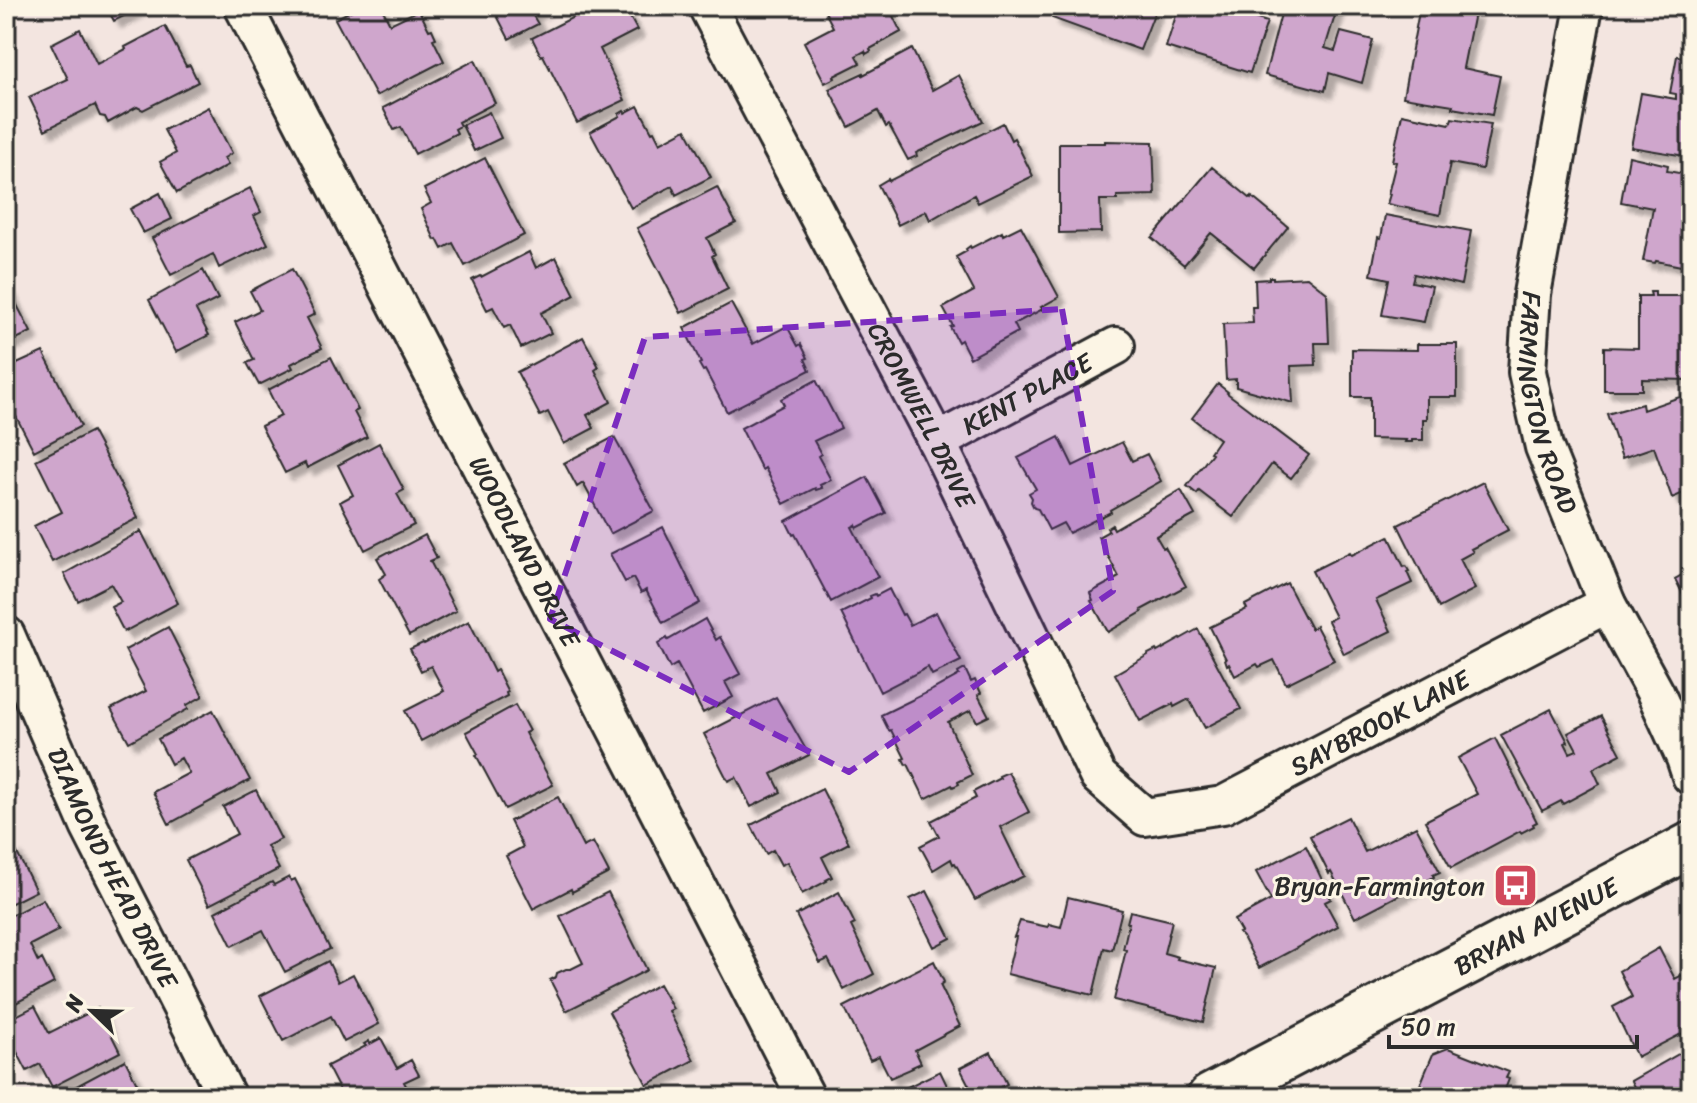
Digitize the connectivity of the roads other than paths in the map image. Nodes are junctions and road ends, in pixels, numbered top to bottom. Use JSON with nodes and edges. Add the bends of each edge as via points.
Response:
{"nodes":[{"id":1,"x":243,"y":6,"type":"edge"},
{"id":2,"x":707,"y":6,"type":"edge"},
{"id":3,"x":1584,"y":6,"type":"edge"},
{"id":4,"x":1116,"y":346,"type":"dead end"},
{"id":5,"x":937,"y":442,"type":"junction"},
{"id":6,"x":1607,"y":604,"type":"junction"},
{"id":7,"x":6,"y":635,"type":"edge"},
{"id":8,"x":1691,"y":776,"type":"edge"},
{"id":9,"x":1145,"y":817,"type":"joint"},
{"id":10,"x":1691,"y":845,"type":"edge"},
{"id":11,"x":227,"y":1097,"type":"edge"},
{"id":12,"x":806,"y":1097,"type":"edge"},
{"id":13,"x":1210,"y":1097,"type":"edge"}],
"edges":[{"from":1,"to":12,"type":"street","name":"WOODLAND DRIVE"},
{"from":2,"to":5,"type":"street","name":"CROMWELL DRIVE"},
{"from":3,"to":6,"type":"street","name":"FARMINGTON ROAD","via":[[1532,294],[1527,372],[1544,447]]},
{"from":4,"to":5,"type":"street","name":"KENT PLACE"},
{"from":5,"to":9,"type":"street","name":"CROMWELL DRIVE","via":[[1098,776]]},
{"from":6,"to":8,"type":"street","name":"FARMINGTON ROAD","via":[[1655,692]]},
{"from":6,"to":9,"type":"street","name":"SAYBROOK LANE","via":[[1223,805]]},
{"from":7,"to":11,"type":"street","name":"DIAMOND HEAD DRIVE","via":[[89,826]]},
{"from":10,"to":13,"type":"main road","name":"BRYAN AVENUE"}]}
